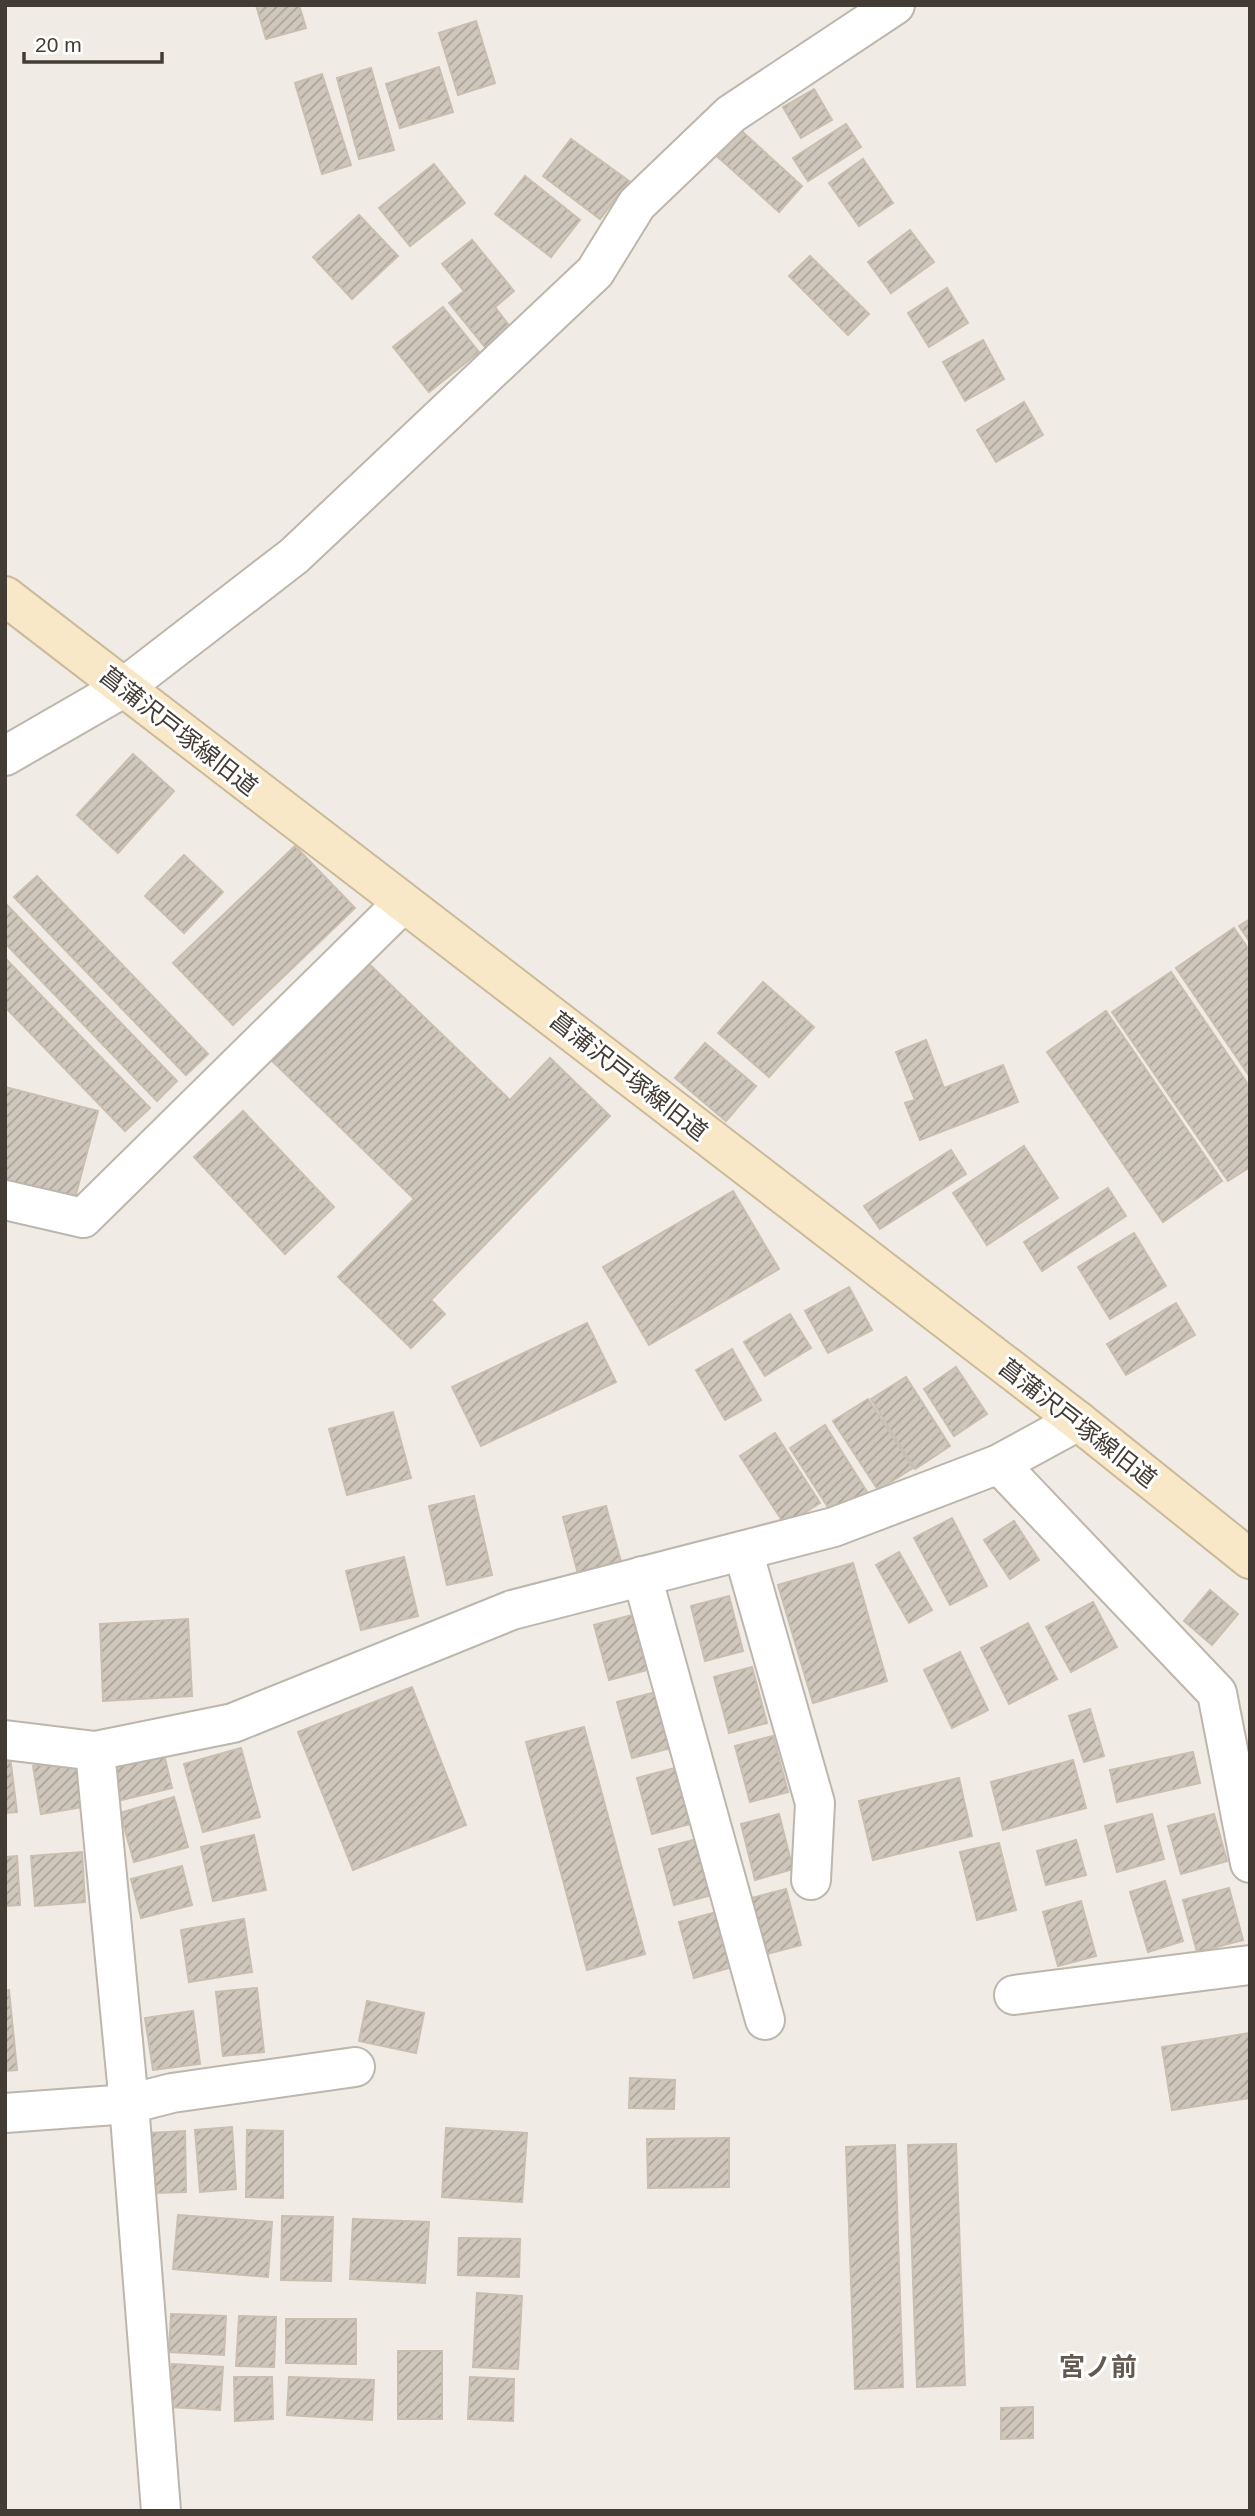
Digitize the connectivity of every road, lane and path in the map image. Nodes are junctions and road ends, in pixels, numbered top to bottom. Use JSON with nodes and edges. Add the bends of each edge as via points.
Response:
{"nodes":[{"id":1,"x":895,"y":5,"type":"edge"},
{"id":2,"x":5,"y":596,"type":"edge"},
{"id":3,"x":123,"y":688,"type":"junction"},
{"id":4,"x":5,"y":756,"type":"edge"},
{"id":5,"x":403,"y":903,"type":"junction"},
{"id":6,"x":5,"y":1200,"type":"edge"},
{"id":7,"x":1078,"y":1422,"type":"junction"},
{"id":8,"x":999,"y":1464,"type":"junction"},
{"id":9,"x":743,"y":1551,"type":"junction"},
{"id":10,"x":1250,"y":1559,"type":"edge"},
{"id":11,"x":642,"y":1576,"type":"junction"},
{"id":12,"x":5,"y":1740,"type":"edge"},
{"id":13,"x":95,"y":1751,"type":"junction"},
{"id":14,"x":1250,"y":1863,"type":"edge"},
{"id":15,"x":811,"y":1880,"type":"dead end"},
{"id":16,"x":1250,"y":1965,"type":"edge"},
{"id":17,"x":1014,"y":1995,"type":"dead end"},
{"id":18,"x":765,"y":2020,"type":"dead end"},
{"id":19,"x":355,"y":2067,"type":"dead end"},
{"id":20,"x":129,"y":2104,"type":"junction"},
{"id":21,"x":5,"y":2113,"type":"edge"},
{"id":22,"x":161,"y":2511,"type":"edge"}],
"edges":[{"from":1,"to":3,"type":"street","via":[[731,114],[637,204],[594,272],[518,346],[294,556]]},
{"from":2,"to":3,"type":"street","name":"菖蒲沢戸塚線旧道"},
{"from":3,"to":4,"type":"street"},
{"from":3,"to":5,"type":"street","name":"菖蒲沢戸塚線旧道"},
{"from":5,"to":6,"type":"street","via":[[83,1218]]},
{"from":5,"to":7,"type":"street","name":"菖蒲沢戸塚線旧道"},
{"from":7,"to":8,"type":"street"},
{"from":7,"to":10,"type":"street","name":"菖蒲沢戸塚線旧道"},
{"from":8,"to":9,"type":"street","via":[[834,1527]]},
{"from":8,"to":14,"type":"street","via":[[1217,1693]]},
{"from":9,"to":11,"type":"street"},
{"from":9,"to":15,"type":"street","via":[[814,1803]]},
{"from":11,"to":13,"type":"street","via":[[512,1610],[233,1723]]},
{"from":11,"to":18,"type":"street"},
{"from":12,"to":13,"type":"street"},
{"from":13,"to":20,"type":"street"},
{"from":16,"to":17,"type":"street"},
{"from":19,"to":20,"type":"street","via":[[172,2093]]},
{"from":20,"to":21,"type":"street"},
{"from":20,"to":22,"type":"street"}]}
